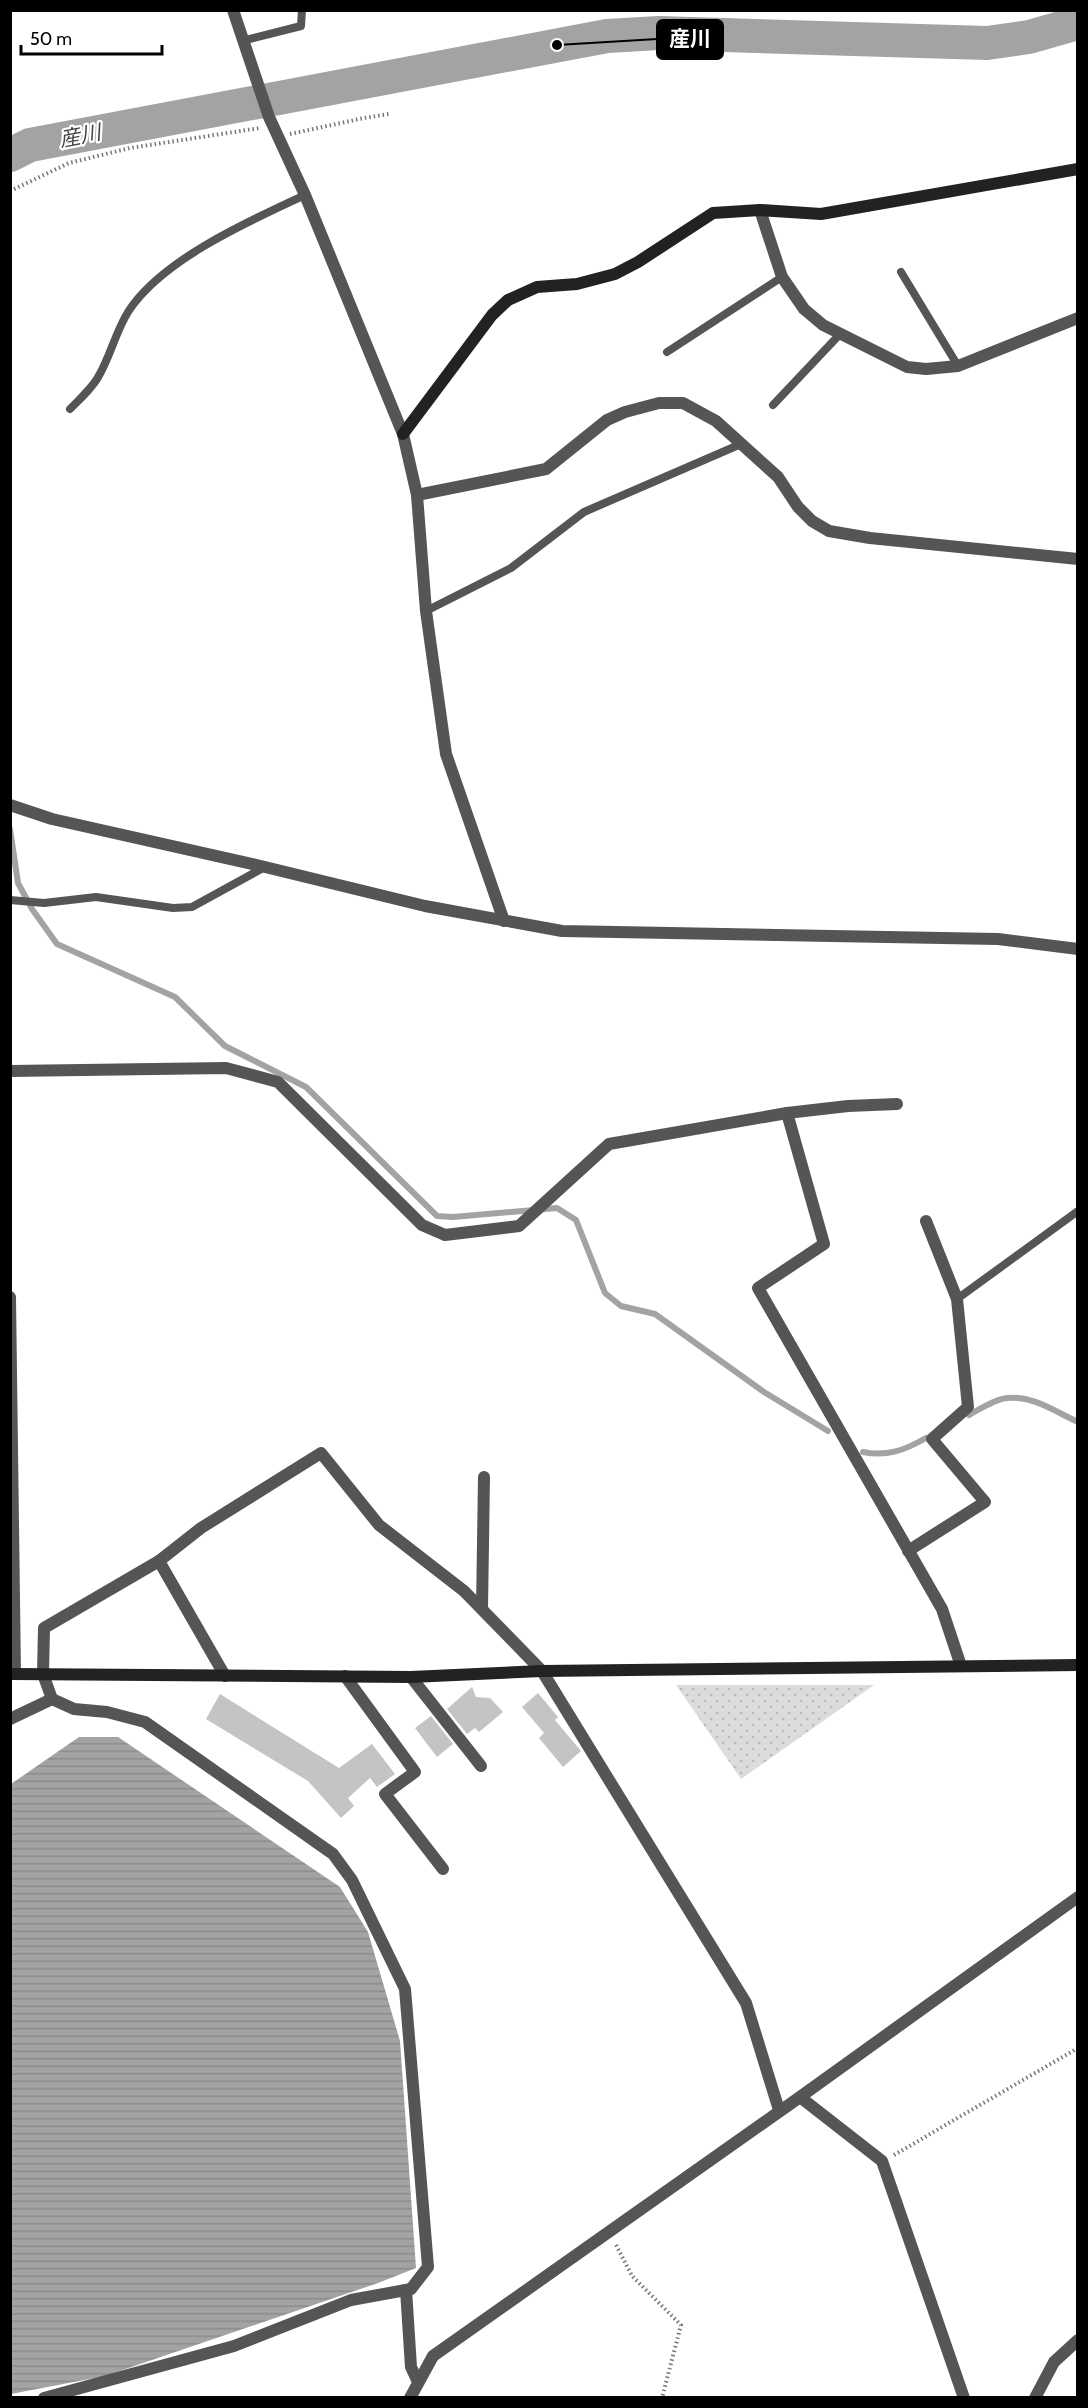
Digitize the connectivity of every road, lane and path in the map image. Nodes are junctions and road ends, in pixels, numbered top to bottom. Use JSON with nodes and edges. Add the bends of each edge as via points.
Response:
{"nodes":[{"id":1,"x":233,"y":10,"type":"edge"},
{"id":2,"x":302,"y":10,"type":"edge"},
{"id":3,"x":242,"y":41,"type":"junction"},
{"id":4,"x":389,"y":114,"type":"dead end"},
{"id":5,"x":273,"y":127,"type":"junction"},
{"id":6,"x":1077,"y":169,"type":"edge"},
{"id":7,"x":10,"y":191,"type":"edge"},
{"id":8,"x":305,"y":195,"type":"junction"},
{"id":9,"x":760,"y":210,"type":"junction"},
{"id":10,"x":901,"y":272,"type":"dead end"},
{"id":11,"x":782,"y":277,"type":"junction"},
{"id":12,"x":1077,"y":318,"type":"edge"},
{"id":13,"x":841,"y":333,"type":"junction"},
{"id":14,"x":667,"y":352,"type":"dead end"},
{"id":15,"x":958,"y":366,"type":"junction"},
{"id":16,"x":772,"y":405,"type":"dead end"},
{"id":17,"x":70,"y":409,"type":"dead end"},
{"id":18,"x":403,"y":434,"type":"junction"},
{"id":19,"x":741,"y":444,"type":"junction"},
{"id":20,"x":417,"y":495,"type":"junction"},
{"id":21,"x":1077,"y":559,"type":"edge"},
{"id":22,"x":426,"y":611,"type":"junction"},
{"id":23,"x":10,"y":806,"type":"edge"},
{"id":24,"x":265,"y":867,"type":"junction"},
{"id":25,"x":10,"y":900,"type":"edge"},
{"id":26,"x":504,"y":921,"type":"junction"},
{"id":27,"x":1077,"y":949,"type":"edge"},
{"id":28,"x":10,"y":1071,"type":"edge"},
{"id":29,"x":897,"y":1104,"type":"dead end"},
{"id":30,"x":787,"y":1113,"type":"junction"},
{"id":31,"x":1077,"y":1211,"type":"edge"},
{"id":32,"x":926,"y":1221,"type":"dead end"},
{"id":33,"x":10,"y":1297,"type":"edge"},
{"id":34,"x":957,"y":1299,"type":"junction"},
{"id":35,"x":484,"y":1477,"type":"dead end"},
{"id":36,"x":908,"y":1551,"type":"junction"},
{"id":37,"x":159,"y":1561,"type":"junction"},
{"id":38,"x":482,"y":1609,"type":"junction"},
{"id":39,"x":1077,"y":1665,"type":"edge"},
{"id":40,"x":961,"y":1666,"type":"junction"},
{"id":41,"x":542,"y":1671,"type":"junction"},
{"id":42,"x":13,"y":1674,"type":"edge"},
{"id":43,"x":43,"y":1674,"type":"junction"},
{"id":44,"x":225,"y":1676,"type":"junction"},
{"id":45,"x":345,"y":1676,"type":"junction"},
{"id":46,"x":411,"y":1677,"type":"junction"},
{"id":47,"x":52,"y":1699,"type":"junction"},
{"id":48,"x":10,"y":1719,"type":"edge"},
{"id":49,"x":481,"y":1766,"type":"dead end"},
{"id":50,"x":443,"y":1869,"type":"dead end"},
{"id":51,"x":1077,"y":1897,"type":"edge"},
{"id":52,"x":1077,"y":2048,"type":"edge"},
{"id":53,"x":800,"y":2097,"type":"junction"},
{"id":54,"x":779,"y":2110,"type":"junction"},
{"id":55,"x":882,"y":2161,"type":"junction"},
{"id":56,"x":609,"y":2230,"type":"junction"},
{"id":57,"x":406,"y":2290,"type":"junction"},
{"id":58,"x":1077,"y":2340,"type":"edge"},
{"id":59,"x":418,"y":2382,"type":"junction"},
{"id":60,"x":44,"y":2397,"type":"edge"},
{"id":61,"x":410,"y":2397,"type":"edge"},
{"id":62,"x":662,"y":2397,"type":"edge"},
{"id":63,"x":964,"y":2397,"type":"edge"},
{"id":64,"x":1035,"y":2397,"type":"edge"}],
"edges":[{"from":1,"to":3,"type":"street"},
{"from":2,"to":3,"type":"lane","via":[[301,26]]},
{"from":3,"to":5,"type":"street"},
{"from":4,"to":5,"type":"path"},
{"from":5,"to":7,"type":"path","via":[[130,148],[69,163]]},
{"from":5,"to":8,"type":"street"},
{"from":6,"to":9,"type":"street","via":[[821,214]]},
{"from":8,"to":17,"type":"lane","via":[[197,249],[144,291],[127,313],[97,380]]},
{"from":8,"to":18,"type":"street"},
{"from":9,"to":11,"type":"street"},
{"from":9,"to":18,"type":"street","via":[[712,213],[615,274],[577,284],[537,287],[508,300],[492,315]]},
{"from":10,"to":15,"type":"lane"},
{"from":11,"to":13,"type":"street","via":[[804,309],[823,325]]},
{"from":11,"to":14,"type":"lane"},
{"from":12,"to":15,"type":"street"},
{"from":13,"to":15,"type":"street","via":[[907,367]]},
{"from":13,"to":16,"type":"lane"},
{"from":18,"to":20,"type":"street"},
{"from":19,"to":20,"type":"street","via":[[716,422],[683,403],[659,403],[607,420],[546,469]]},
{"from":19,"to":21,"type":"street","via":[[777,477],[812,522],[830,531]]},
{"from":19,"to":22,"type":"lane","via":[[584,512],[511,568]]},
{"from":20,"to":22,"type":"street"},
{"from":22,"to":26,"type":"street","via":[[446,754]]},
{"from":23,"to":24,"type":"street"},
{"from":24,"to":25,"type":"lane","via":[[192,907],[96,897],[44,903]]},
{"from":24,"to":26,"type":"street"},
{"from":26,"to":27,"type":"street","via":[[562,931],[998,939]]},
{"from":28,"to":30,"type":"street","via":[[226,1068],[278,1082],[422,1225],[445,1235],[519,1226],[609,1144]]},
{"from":29,"to":30,"type":"street"},
{"from":30,"to":36,"type":"street","via":[[824,1244],[758,1288]]},
{"from":31,"to":34,"type":"lane"},
{"from":32,"to":34,"type":"street"},
{"from":33,"to":42,"type":"street"},
{"from":34,"to":36,"type":"street","via":[[968,1407],[932,1439],[985,1502]]},
{"from":35,"to":38,"type":"street"},
{"from":36,"to":40,"type":"street","via":[[942,1609]]},
{"from":37,"to":38,"type":"street","via":[[201,1528],[321,1453],[379,1525]]},
{"from":37,"to":43,"type":"street","via":[[44,1628]]},
{"from":37,"to":44,"type":"street"},
{"from":38,"to":41,"type":"street"},
{"from":39,"to":40,"type":"street"},
{"from":40,"to":41,"type":"street"},
{"from":41,"to":46,"type":"street"},
{"from":41,"to":54,"type":"street","via":[[746,2003]]},
{"from":42,"to":43,"type":"street"},
{"from":43,"to":44,"type":"street"},
{"from":43,"to":47,"type":"street"},
{"from":44,"to":45,"type":"street"},
{"from":45,"to":46,"type":"street"},
{"from":45,"to":50,"type":"street","via":[[415,1772],[385,1794]]},
{"from":46,"to":49,"type":"street"},
{"from":47,"to":48,"type":"street"},
{"from":47,"to":57,"type":"street","via":[[74,1709],[145,1722],[333,1854],[352,1880],[405,1989],[428,2267]]},
{"from":51,"to":53,"type":"street"},
{"from":52,"to":55,"type":"path"},
{"from":53,"to":54,"type":"street"},
{"from":53,"to":55,"type":"street"},
{"from":54,"to":56,"type":"street"},
{"from":55,"to":63,"type":"street"},
{"from":56,"to":59,"type":"street","via":[[433,2356]]},
{"from":56,"to":62,"type":"path","via":[[632,2276],[681,2325]]},
{"from":57,"to":59,"type":"street","via":[[411,2367]]},
{"from":57,"to":60,"type":"street","via":[[351,2300],[234,2346]]},
{"from":58,"to":64,"type":"street","via":[[1054,2362]]},
{"from":59,"to":61,"type":"street"}]}
